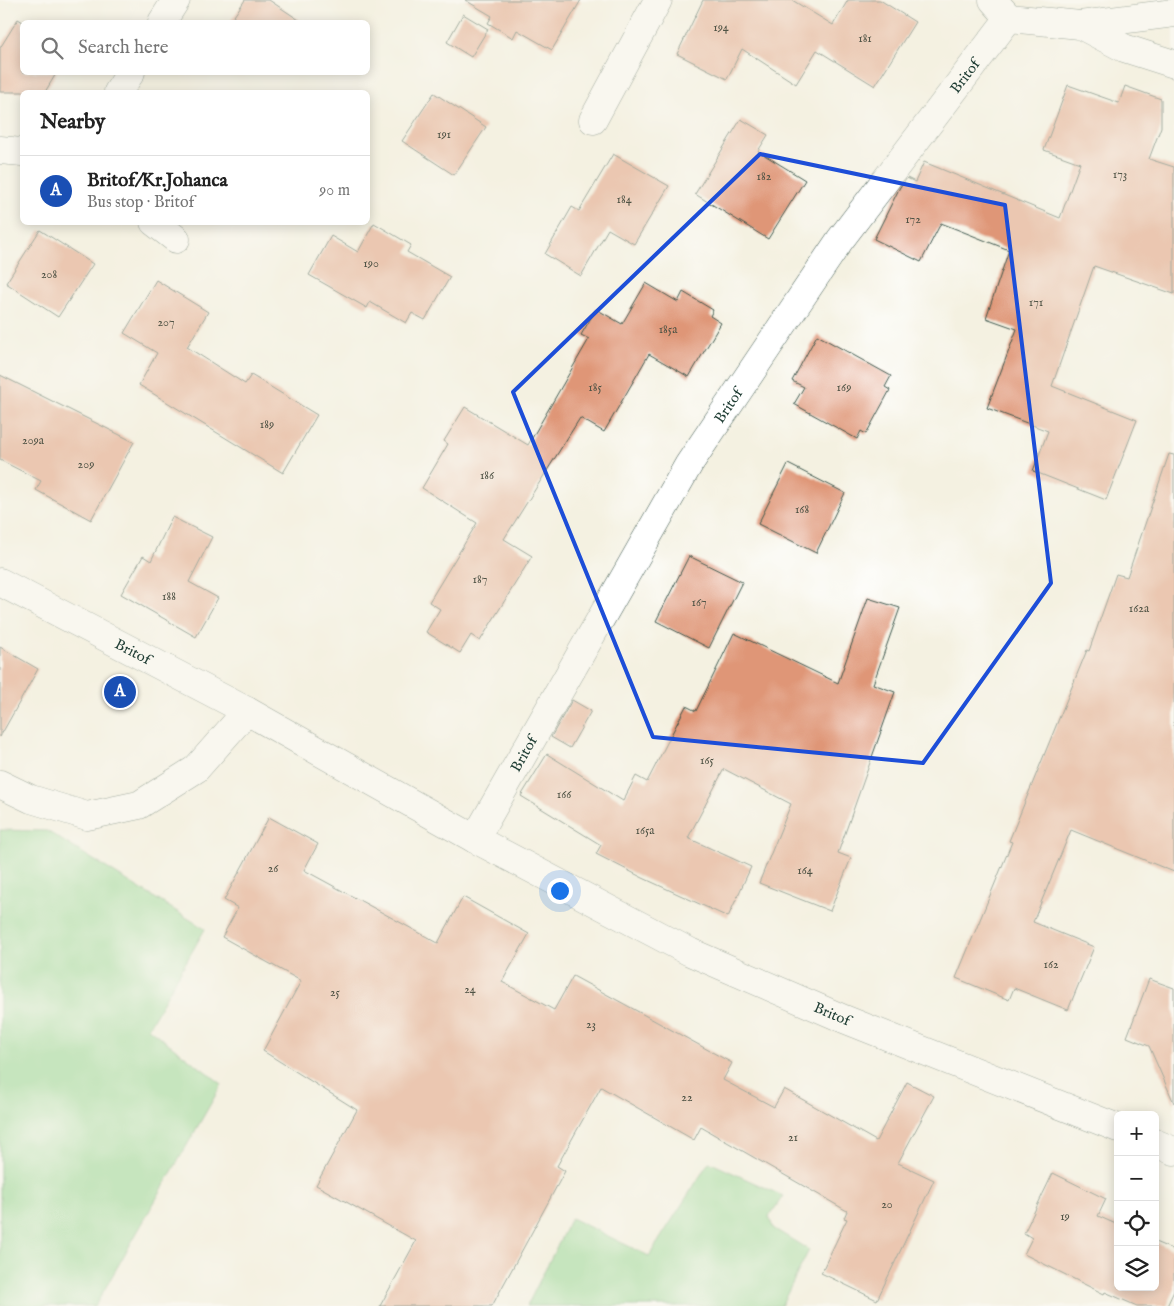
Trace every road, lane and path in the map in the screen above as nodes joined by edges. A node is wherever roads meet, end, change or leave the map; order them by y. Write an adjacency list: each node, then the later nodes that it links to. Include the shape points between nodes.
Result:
1 (176, 0): 5 (street)
2 (658, 0): 10 (street)
3 (1001, 9): 6 (street); 18 (street, Britof, via 689,464)
4 (1174, 13): 6 (street)
5 (163, 20)
6 (1080, 25): 7 (street, via 1124,48)
7 (1174, 64)
8 (129, 75): 9 (street)
9 (119, 90)
10 (593, 120)
11 (0, 150): 12 (street)
12 (20, 152)
13 (158, 225): 14 (street)
14 (176, 240)
15 (0, 582): 16 (street, Britof)
16 (247, 711): 17 (street, via 196,769 139,805 87,816 31,799); 18 (street, Britof)
17 (0, 784)
18 (475, 839): 19 (street, Britof, via 690,952)
19 (1114, 1126)
20 (1159, 1145): 21 (street)
21 (1174, 1151)

